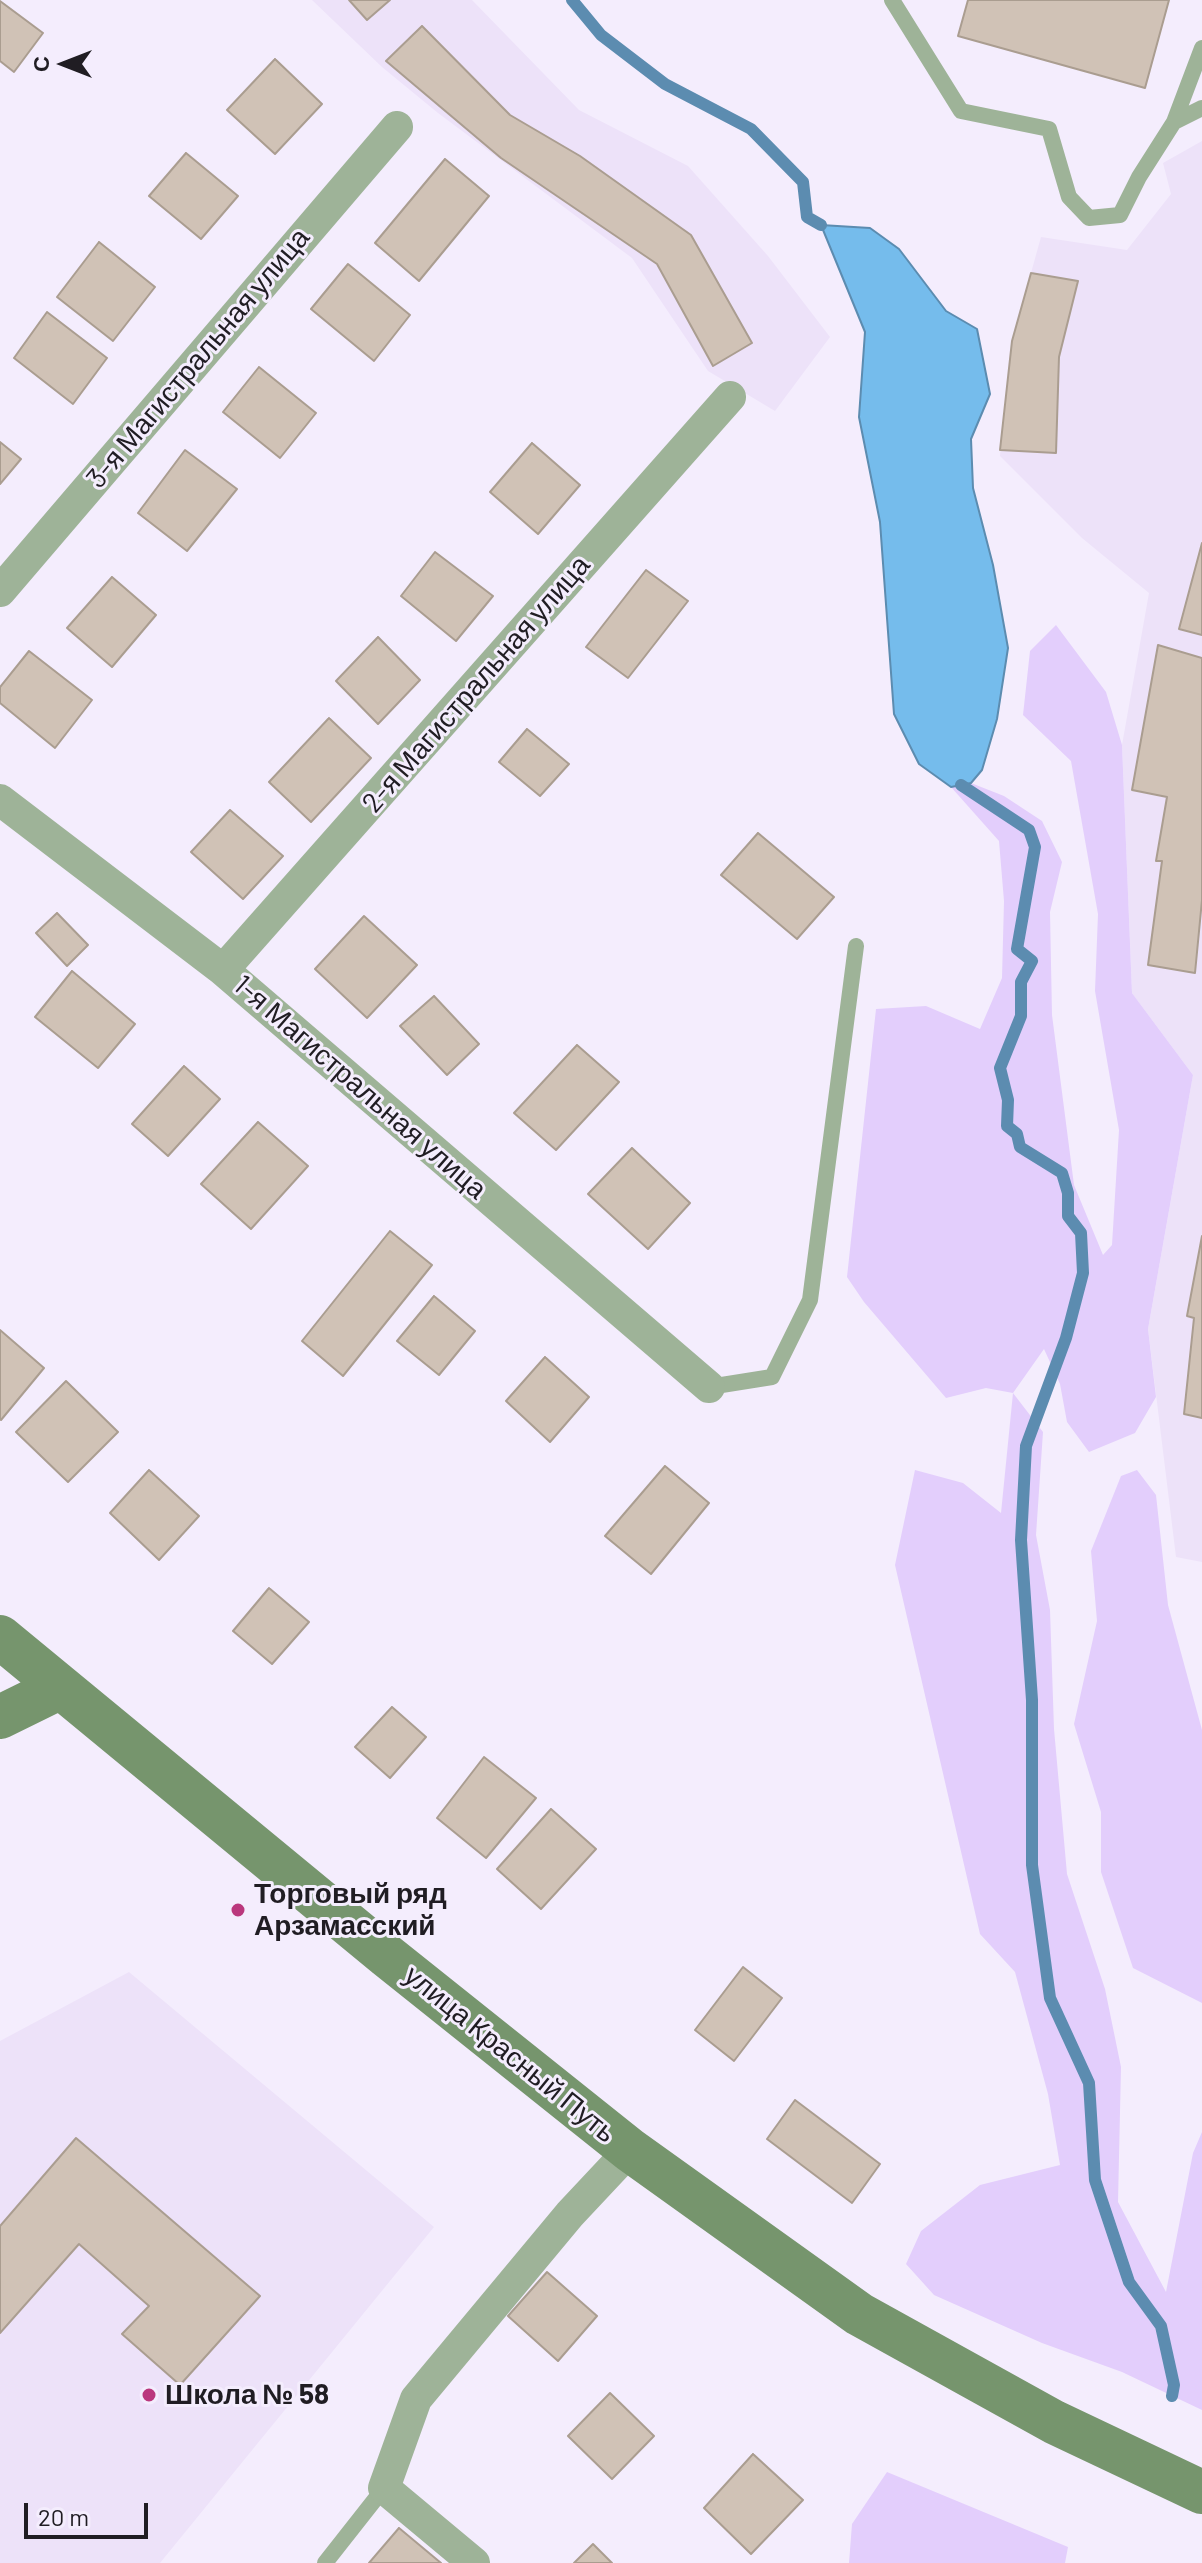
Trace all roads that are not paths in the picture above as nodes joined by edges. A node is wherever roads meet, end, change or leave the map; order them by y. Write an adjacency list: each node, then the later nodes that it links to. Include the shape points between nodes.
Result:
1 (892, 0): 4 (lane, via 961,111 1049,129 1069,197 1089,218 1120,215)
2 (1202, 48): 4 (lane)
3 (1202, 108): 4 (lane)
4 (1174, 122)
5 (397, 127): 7 (street, 3-я Магистральная улица)
6 (730, 397): 10 (street, 2-я Магистральная улица)
7 (0, 591)
8 (0, 800): 10 (street, 1-я Магистральная улица)
9 (856, 946): 11 (lane, via 810,1300 772,1377)
10 (223, 970): 11 (street, 1-я Магистральная улица)
11 (709, 1387)
12 (0, 1637): 13 (main road, улица Красный Путь)
13 (59, 1688): 14 (main road); 15 (main road, улица Красный Путь)
14 (0, 1717)
15 (630, 2150): 16 (street, via 560,2225 416,2399); 17 (main road, улица Красный Путь, via 859,2314 1054,2422)
16 (384, 2488): 18 (lane); 19 (street)
17 (1202, 2492)
18 (325, 2563)
19 (474, 2563)

